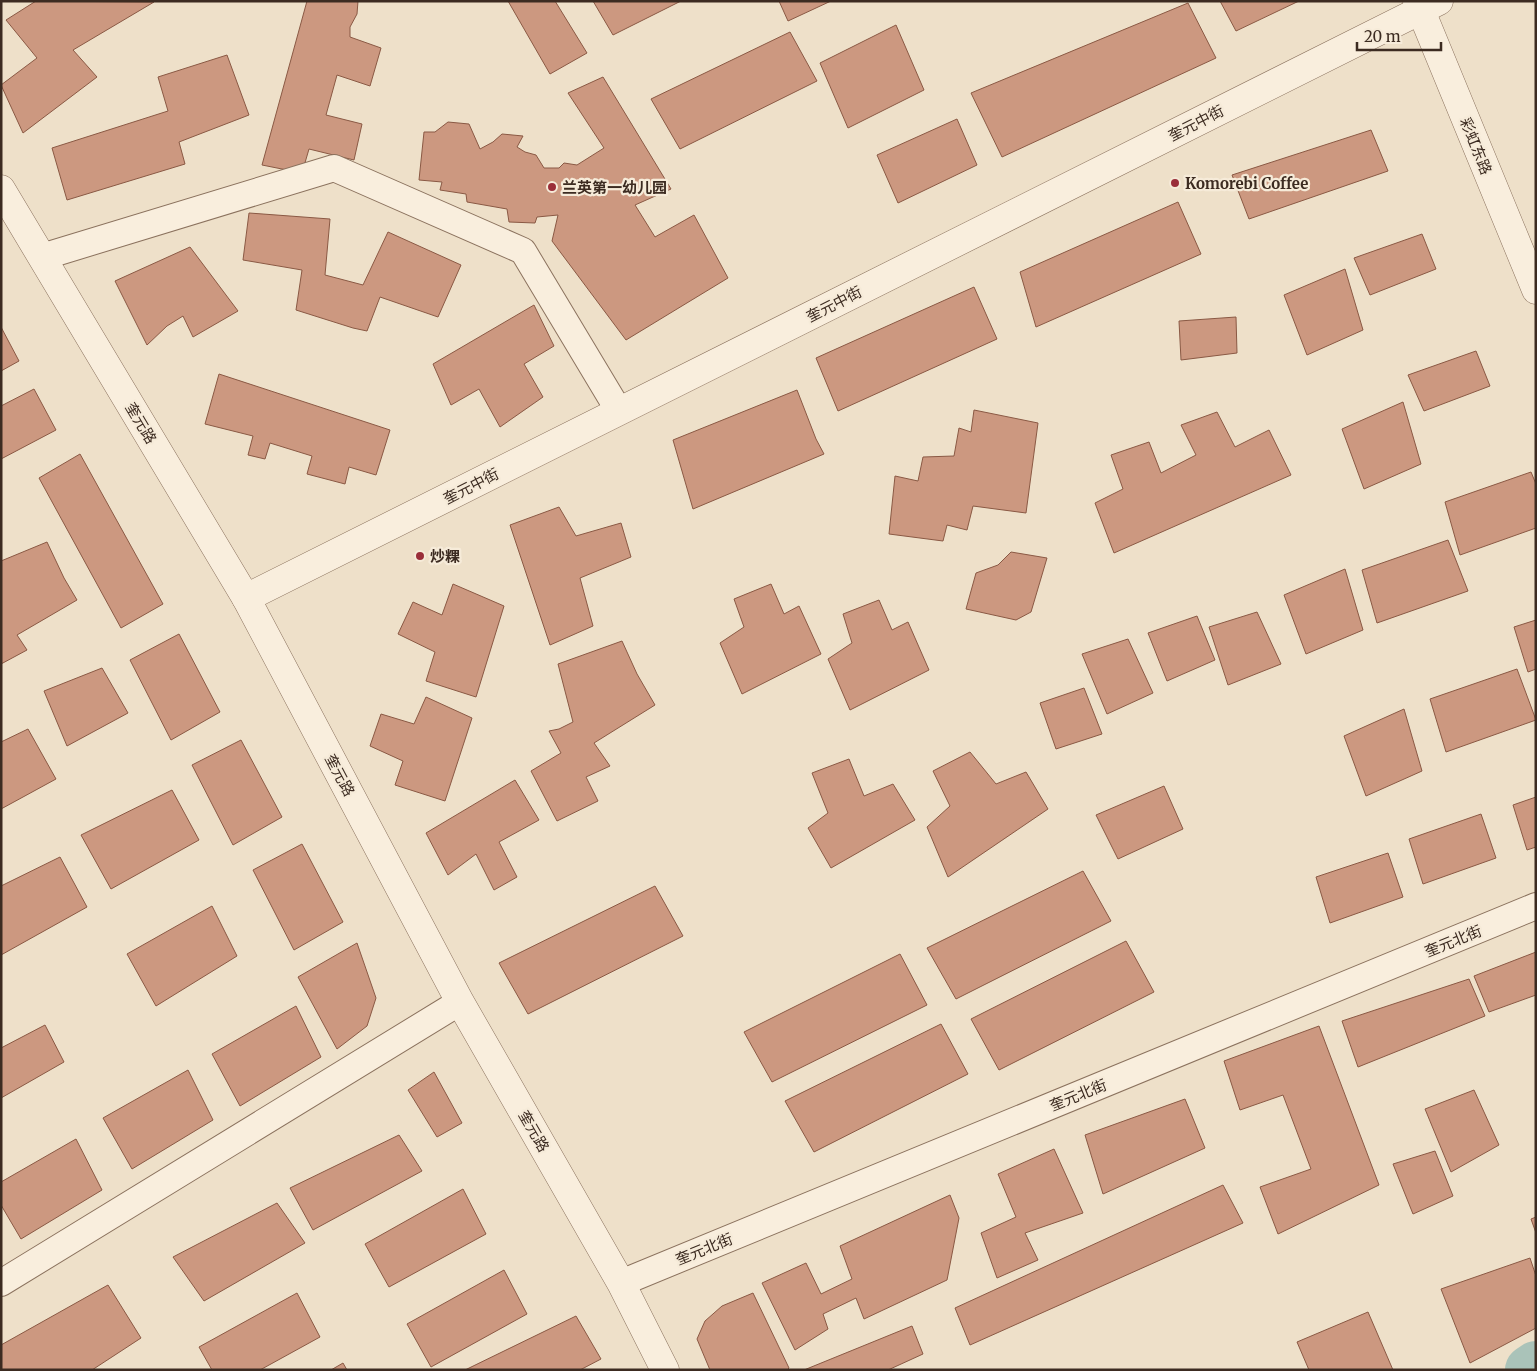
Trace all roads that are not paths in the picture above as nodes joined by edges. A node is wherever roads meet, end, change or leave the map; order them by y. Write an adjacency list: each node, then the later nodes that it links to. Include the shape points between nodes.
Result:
1 (1426, 4): 4 (street, 彩虹东路); 5 (street, 奎元中街)
2 (1, 188): 3 (street, 奎元路)
3 (42, 257): 5 (street, via 334,168 523,251); 6 (street, 奎元路)
4 (1536, 290)
5 (619, 411): 6 (street, 奎元中街)
6 (246, 598): 8 (street, 奎元路)
7 (1536, 906): 10 (street, 奎元北街)
8 (460, 1002): 9 (street); 10 (street, 奎元路)
9 (1, 1283)
10 (620, 1283): 11 (street, 奎元路)
11 (665, 1370)

